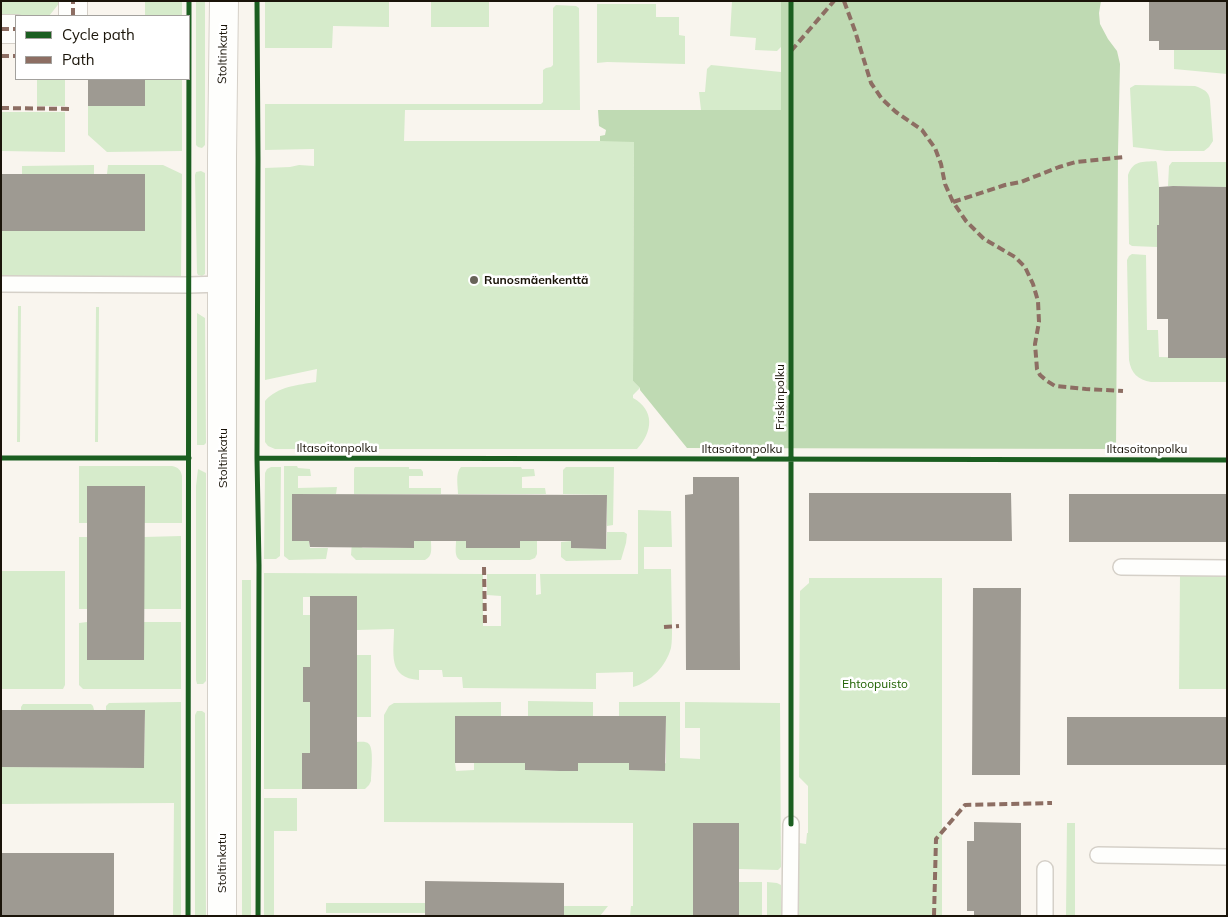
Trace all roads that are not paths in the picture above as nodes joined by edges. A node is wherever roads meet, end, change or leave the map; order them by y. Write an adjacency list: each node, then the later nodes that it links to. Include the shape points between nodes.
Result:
1 (73, 1): 3 (street)
2 (224, 1): 7 (street, Stoltinkatu)
3 (73, 15)
4 (1, 29): 5 (street)
5 (15, 30)
6 (1, 284): 7 (lane)
7 (222, 284): 14 (street, Stoltinkatu)
8 (1121, 567): 9 (lane)
9 (1227, 568)
10 (791, 824): 15 (lane)
11 (1098, 856): 12 (lane)
12 (1227, 857)
13 (1045, 869): 16 (lane)
14 (222, 916)
15 (790, 916)
16 (1045, 916)

